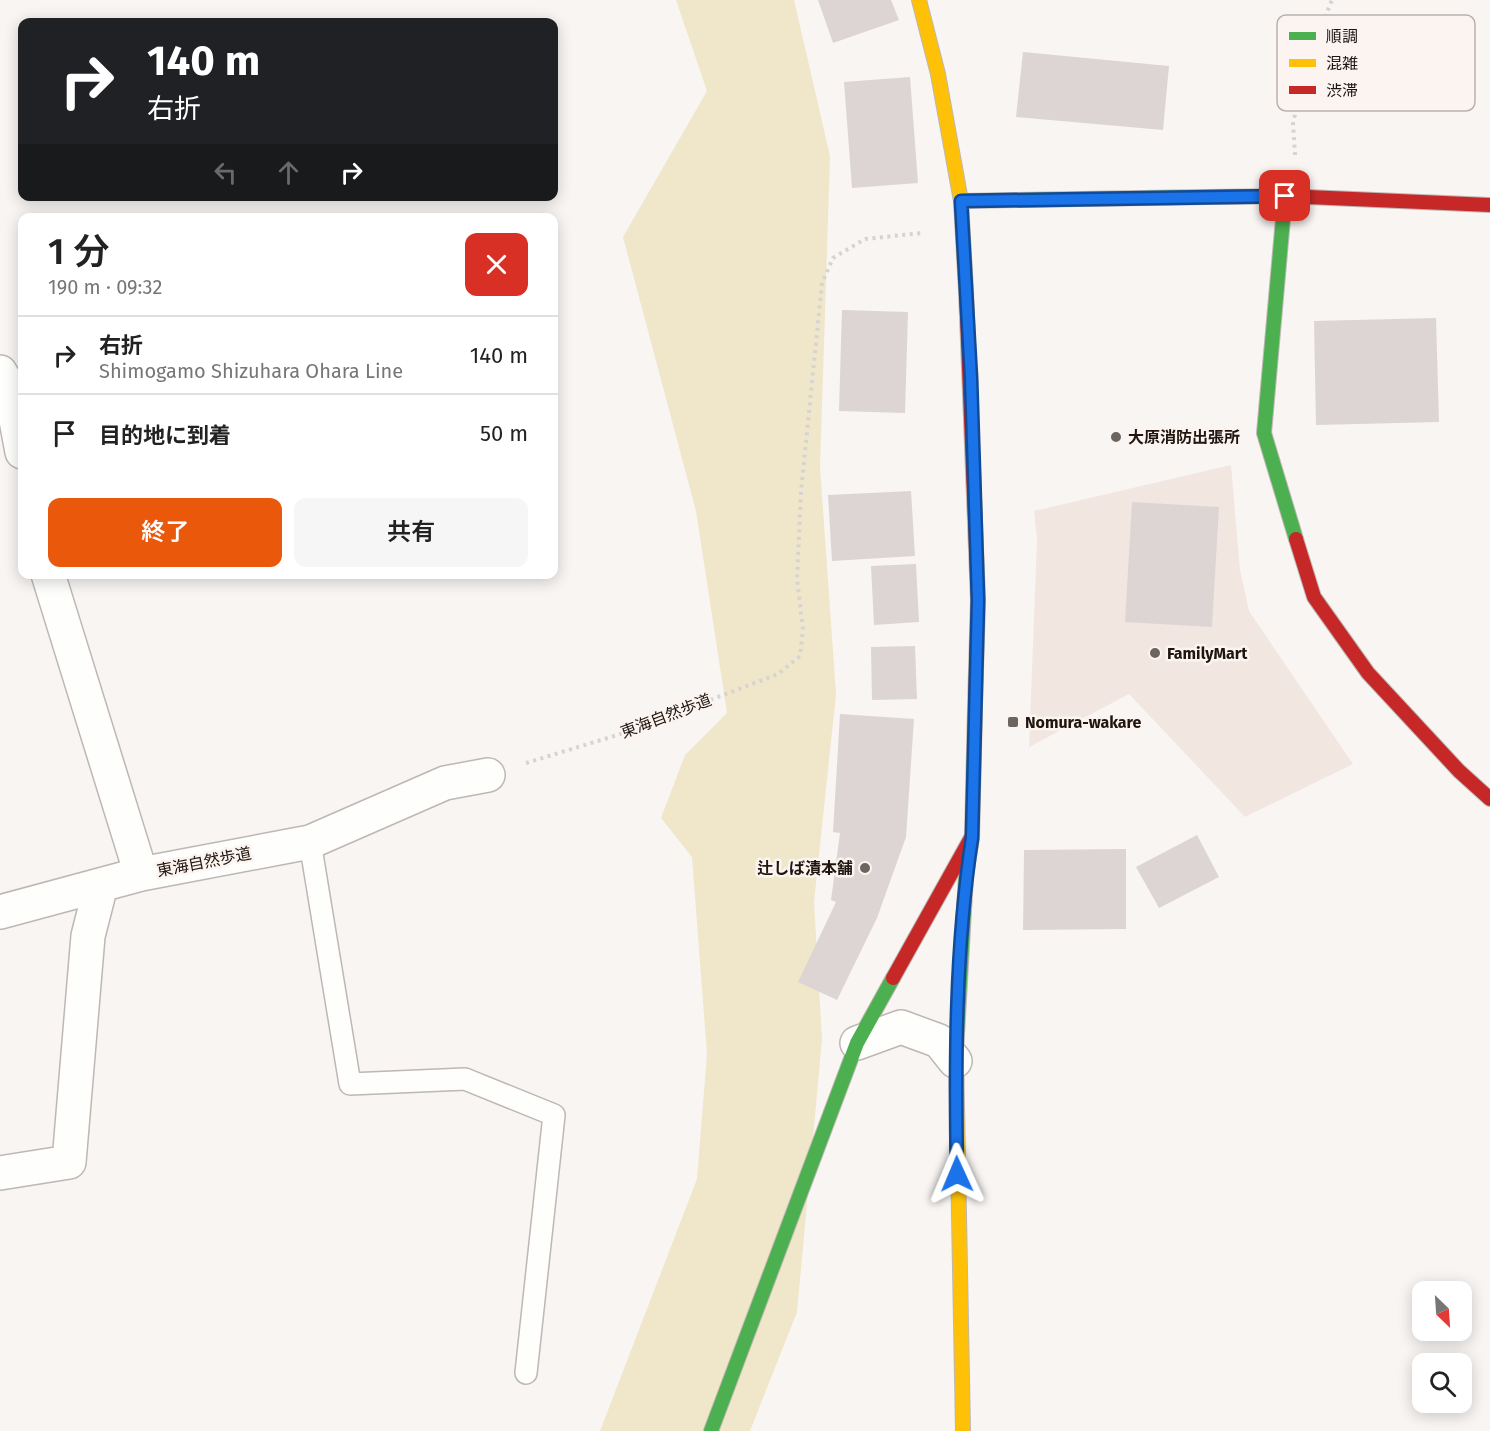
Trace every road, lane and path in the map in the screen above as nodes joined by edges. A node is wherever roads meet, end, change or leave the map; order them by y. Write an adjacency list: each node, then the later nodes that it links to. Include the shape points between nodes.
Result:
1 (919, 0): 7 (main road, via 938,74)
2 (1332, 0): 3 (path)
3 (1326, 15)
4 (1296, 111): 5 (path)
5 (1293, 122)
6 (1285, 196): 7 (main road); 8 (main road); 13 (main road, via 1264,434 1314,597 1368,673)
7 (961, 201): 12 (path, 東海自然歩道, via 921,234 865,238 856,243 832,258 822,283 801,492 797,579 803,629 800,656 778,674 624,733); 14 (main road, via 978,600)
8 (1490, 206)
9 (0, 372): 10 (street, via 10,388)
10 (18, 431)
11 (50, 579): 16 (street)
12 (488, 775): 15 (street, 東海自然歩道, via 445,783)
13 (1490, 799)
14 (972, 838): 19 (main road); 20 (main road, via 966,875)
15 (310, 842): 16 (street, 東海自然歩道); 22 (lane, via 350,1084 465,1079 554,1115)
16 (141, 874): 17 (street, 東海自然歩道)
17 (101, 885): 18 (street, 東海自然歩道); 21 (street, via 88,936 69,1162)
18 (0, 912)
19 (857, 1043): 20 (street, via 901,1027 939,1041); 23 (main road)
20 (955, 1061): 24 (main road)
21 (0, 1173)
22 (526, 1373)
23 (711, 1431)
24 (963, 1431)

